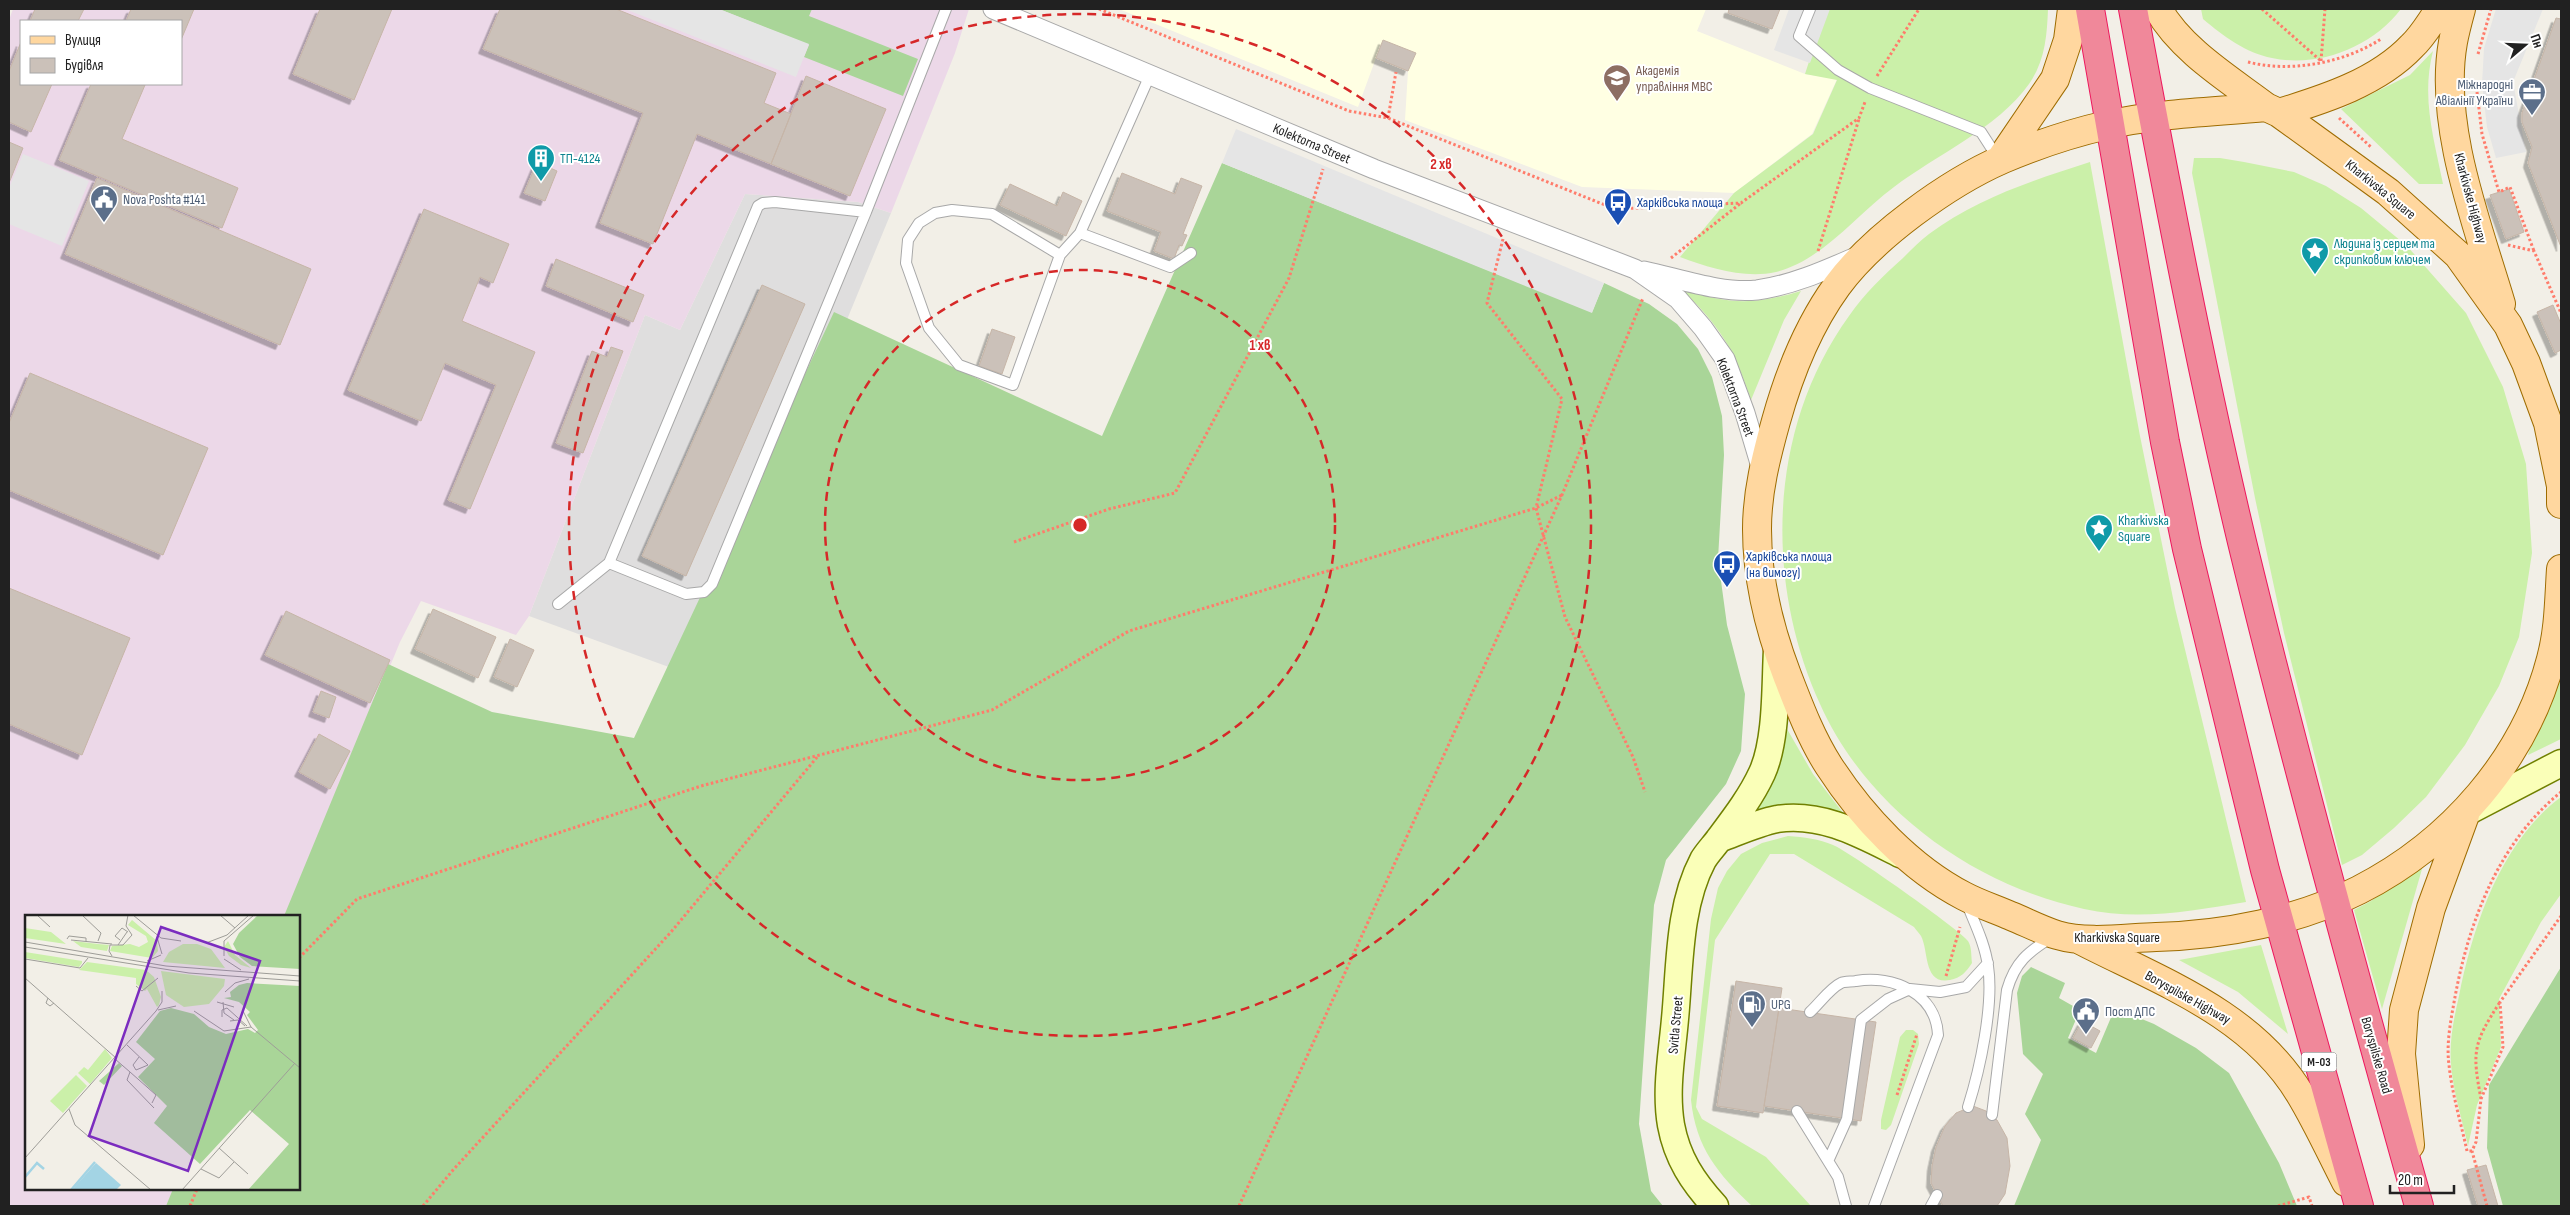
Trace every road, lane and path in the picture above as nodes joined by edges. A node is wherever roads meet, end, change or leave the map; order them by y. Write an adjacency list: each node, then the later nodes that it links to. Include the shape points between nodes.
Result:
1 (946, 9): 31 (lane)
2 (993, 9): 20 (street, Kolektorna Street)
3 (1099, 9): 24 (path, via 1348,110)
4 (1810, 9): 22 (lane, via 1800,36 1838,70)
5 (1919, 9): 22 (path)
6 (2072, 9): 28 (main road, via 2068,40 2055,79)
7 (2090, 9): 27 (highway)
8 (2133, 9): 26 (highway)
9 (2158, 9): 23 (main road, via 2193,50)
10 (2262, 9): 17 (path)
11 (2325, 9): 17 (path)
12 (2440, 9): 23 (main road, via 2413,46 2389,66 2350,88)
13 (2461, 9): 44 (main road, Kharkivske Highway, via 2452,43 2450,79 2462,173)
14 (2491, 9): 18 (path)
15 (2388, 34): 17 (path, via 2370,46)
16 (2245, 61): 17 (path, via 2269,68)
17 (2321, 62)
18 (2477, 64)
19 (1396, 72): 24 (path)
20 (1150, 75): 32 (street, Kolektorna Street, via 1374,169); 33 (lane)
21 (2475, 84): 36 (path, via 2482,134 2499,192 2510,187)
22 (1870, 88): 25 (path); 28 (lane, via 1982,132)
23 (2272, 110): 26 (main road, Kharkivska Square); 44 (main road, Kharkivska Square, via 2388,192 2458,255)
24 (1388, 118): 30 (path, via 1615,209)
25 (1859, 118): 30 (path); 38 (path)
26 (2153, 118): 27 (main road, Kharkivska Square); 63 (highway, via 2168,202 2242,540)
27 (2110, 124): 28 (main road, Kharkivska Square, via 2059,138); 65 (highway, via 2174,488)
28 (2000, 160): 35 (main road, Kharkivska Square, via 1916,211)
29 (1325, 161): 50 (path, via 1289,278 1175,493 1109,509)
30 (1741, 203): 40 (path)
31 (866, 212): 51 (lane, via 775,202 763,202 758,206); 51 (lane, via 712,584 704,592 686,594)
32 (1508, 220): 41 (street, Kolektorna Street); 48 (path, via 1488,302 1562,399)
33 (1080, 233): 37 (lane, via 1170,267); 39 (lane)
34 (2507, 245): 36 (path)
35 (1869, 251): 41 (street, Kolektorna Street, via 1821,272 1755,290 1715,287); 45 (main road, Kharkivska Square, via 1838,284 1810,329 1785,389)
36 (2534, 251): 43 (path)
37 (1191, 253)
38 (1818, 253)
39 (1060, 254): 39 (lane, via 992,214 952,210 935,212 918,223 908,240 906,263 928,328 959,365 1013,385)
40 (1668, 260)
41 (1635, 269): 45 (street, Kolektorna Street, via 1678,299 1724,359)
42 (1644, 294): 46 (path)
43 (2561, 313)
44 (2508, 324): 47 (main road, Kharkivska Square, via 2548,423 2561,486)
45 (1762, 470): 54 (main road, Kharkivska Square, via 1757,529 1760,566 1763,594)
46 (1562, 495): 48 (path); 49 (path)
47 (2561, 504)
48 (1536, 508): 49 (path); 55 (path, via 1129,631 992,710)
49 (1544, 536): 57 (path, via 1565,617 1633,757); 88 (path)
50 (1014, 542)
51 (609, 563): 53 (lane)
52 (2561, 569): 59 (main road, Kharkivska Square, via 2552,658 2538,698 2513,749)
53 (558, 604)
54 (1778, 650): 60 (main road, Svitla Street, via 1771,737 1763,772); 61 (main road, Kharkivska Square, via 1801,712 1827,764 1863,812)
55 (818, 756): 68 (path, via 701,786 358,899); 87 (path, via 671,932 453,1170)
56 (2561, 763): 59 (main road)
57 (1645, 792)
58 (2561, 792): 80 (path, via 2541,808 2506,855 2476,917 2465,950 2450,1023 2448,1065 2467,1151)
59 (2467, 812): 63 (main road, Kharkivska Square, via 2426,847 2380,878); 84 (main road, via 2431,908 2404,1010 2401,1054)
60 (1719, 839): 61 (main road, via 1778,819 1819,820 1850,829); 89 (main road, Svitla Street, via 1704,859 1687,906 1668,1092 1679,1156 1695,1185)
61 (1912, 860): 62 (main road, Kharkivska Square)
62 (1963, 896): 67 (main road, Kharkivska Square); 69 (lane)
63 (2334, 903): 65 (main road, Kharkivska Square); 84 (highway, Boryspilske Road)
64 (2561, 916): 72 (path)
65 (2279, 919): 67 (main road, Kharkivska Square, via 2183,936); 96 (highway, М-03)
66 (1960, 926): 70 (path)
67 (2066, 936): 79 (lane, via 2023,958 2012,972); 96 (main road, Boryspilske Highway, via 2200,1001 2238,1024 2268,1053 2300,1093)
68 (300, 957)
69 (1988, 964): 71 (lane, via 1966,987 1940,992); 77 (lane, via 1990,982 1980,1068)
70 (1945, 981)
71 (1910, 989): 73 (lane, via 1889,980 1841,983); 81 (lane, via 1888,999 1861,1020 1847,1119); 91 (lane, via 1930,1008 1937,1021 1938,1035)
72 (2500, 1002): 76 (path, via 2503,1047); 76 (path, via 2480,1033 2474,1062)
73 (1810, 1012)
74 (1917, 1034): 75 (path)
75 (1896, 1096)
76 (2482, 1100): 80 (path)
77 (1968, 1107)
78 (1797, 1111): 81 (lane)
79 (1992, 1115)
80 (2472, 1151): 97 (path)
81 (1829, 1159): 90 (lane)
82 (197, 1190): 86 (path)
83 (1937, 1195): 92 (lane)
84 (2416, 1196)
85 (2299, 1201): 93 (path); 94 (path); 95 (path, via 2309,1197)
86 (190, 1206)
87 (424, 1206)
88 (1239, 1206)
89 (1715, 1206)
90 (1846, 1206)
91 (1874, 1206)
92 (1931, 1206)
93 (2278, 1206)
94 (2300, 1206)
95 (2312, 1206)
96 (2359, 1206)
97 (2487, 1206)

